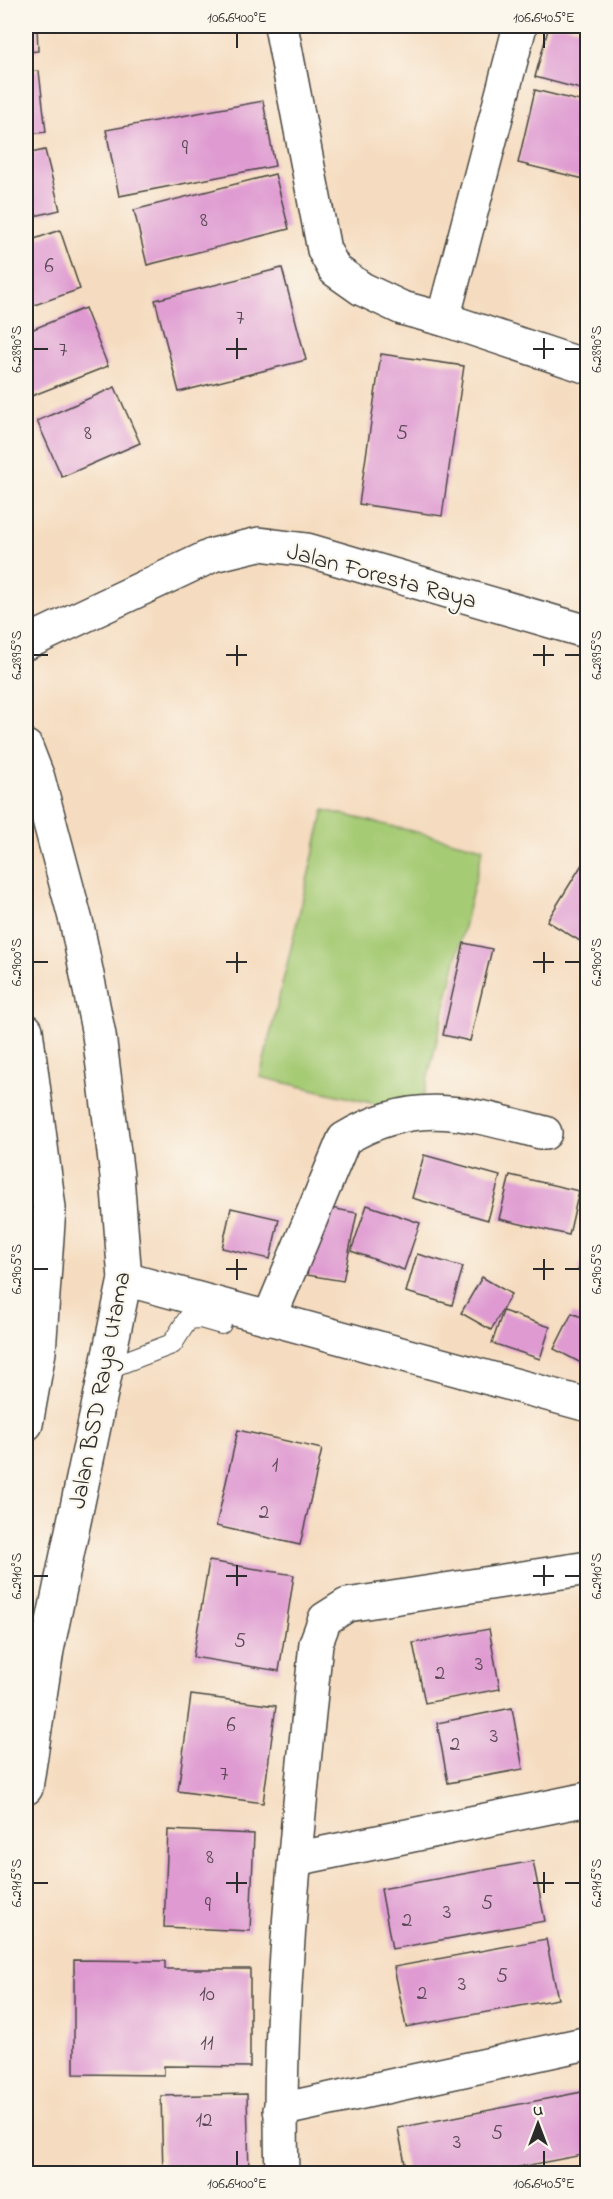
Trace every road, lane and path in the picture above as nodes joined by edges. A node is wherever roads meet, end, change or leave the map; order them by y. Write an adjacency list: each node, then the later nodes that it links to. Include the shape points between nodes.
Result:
1 (281, 26): 3 (street, via 324,250 335,270 362,289 402,308)
2 (518, 26): 3 (street)
3 (443, 319): 4 (street)
4 (588, 367)
5 (588, 632): 6 (street, Jalan Foresta Raya, via 307,550 259,544 213,555 177,570)
6 (26, 643)
7 (26, 747): 10 (street, Jalan BSD Raya Utama, via 74,914 99,1035)
8 (27, 1043): 15 (street, via 49,1208 39,1352)
9 (544, 1133): 11 (street, via 462,1112 441,1111 420,1112 374,1124 344,1139)
10 (125, 1279): 11 (street); 13 (street, Jalan BSD Raya Utama)
11 (269, 1319): 14 (street)
12 (221, 1324): 13 (lane, via 188,1319 172,1344)
13 (106, 1369): 17 (street, Jalan BSD Raya Utama, via 47,1650)
14 (588, 1405)
15 (26, 1420)
16 (588, 1568): 19 (street, via 348,1605 325,1619 316,1643)
17 (26, 1788)
18 (588, 1799): 19 (street)
19 (295, 1859): 21 (street)
20 (588, 2043): 21 (street)
21 (280, 2110): 22 (street)
22 (282, 2174)

